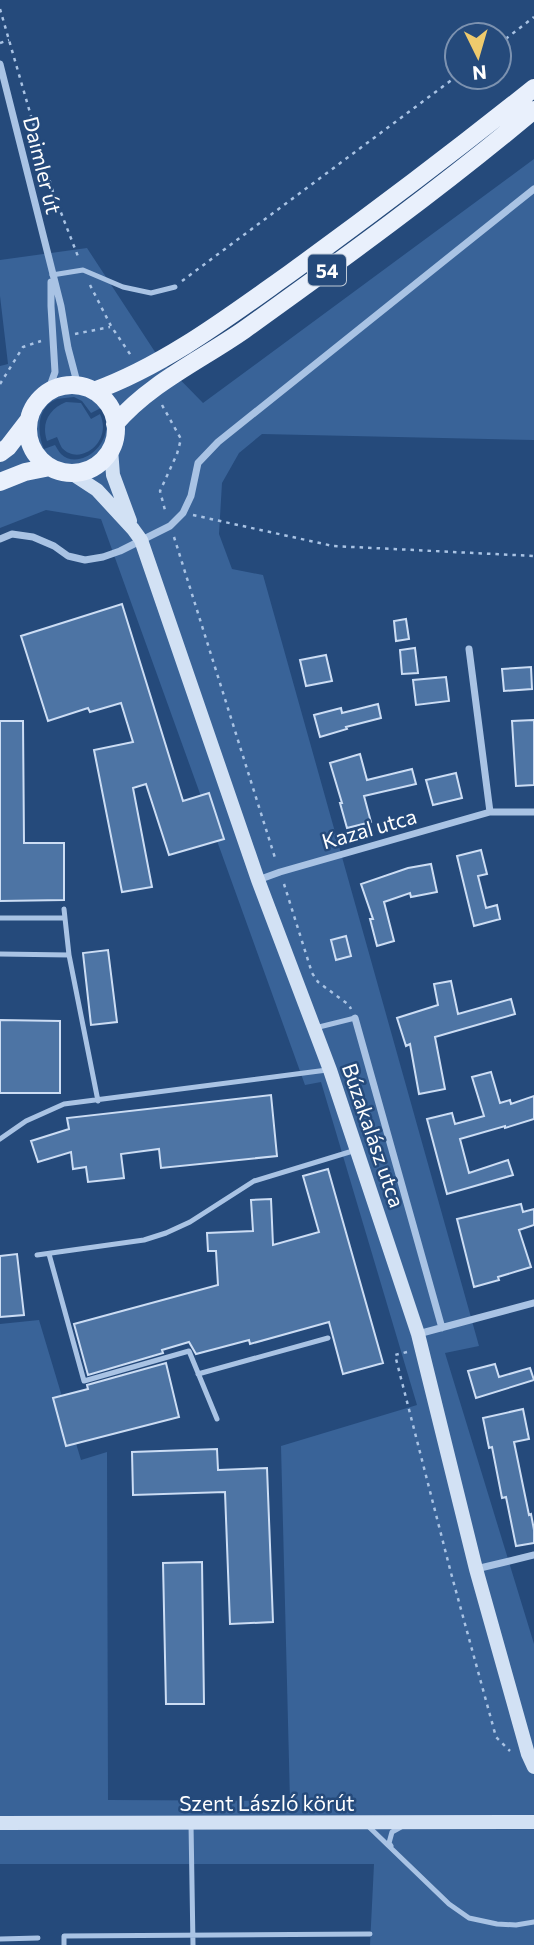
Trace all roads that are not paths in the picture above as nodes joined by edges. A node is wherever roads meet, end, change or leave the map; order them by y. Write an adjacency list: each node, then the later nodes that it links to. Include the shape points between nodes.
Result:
1 (0, 64): 5 (street, Daimler út)
2 (534, 88): 7 (main road, 54, via 435,167 191,342 118,382)
3 (534, 110): 10 (main road, 54, via 336,264 130,406)
4 (534, 189): 16 (street, via 218,442 198,463 183,513 170,526)
5 (52, 275): 6 (lane, via 83,270 151,293); 7 (street, Daimler út, via 68,348); 8 (street, Daimler út, via 55,372)
6 (174, 287)
7 (86, 388): 8 (main road, 54, via 62,386); 10 (main road, via 110,408)
8 (48, 392): 9 (main road)
9 (28, 422): 12 (main road); 13 (main road, via 30,444)
10 (115, 424): 11 (main road)
11 (111, 449): 14 (main road, via 94,467); 16 (street, Búzakalász utca, via 113,475)
12 (0, 453)
13 (50, 467): 14 (main road); 15 (main road)
14 (71, 473): 16 (street, Búzakalász utca, via 97,490)
15 (0, 482)
16 (137, 535): 17 (street, via 103,557 85,560 33,537 12,534); 21 (street, Búzakalász utca)
17 (0, 539)
18 (469, 649): 19 (street)
19 (490, 812): 20 (street, Kazal utca); 21 (street, Kazal utca)
20 (534, 812)
21 (258, 880): 28 (street, Búzakalász utca)
22 (64, 909): 23 (lane)
23 (65, 918): 24 (lane); 26 (lane)
24 (0, 919)
25 (0, 954): 26 (lane)
26 (69, 955): 30 (lane)
27 (355, 1018): 28 (lane); 36 (street, Búzakalász utca)
28 (315, 1028): 29 (street, Búzakalász utca)
29 (330, 1070): 30 (lane); 32 (street, Búzakalász utca)
30 (98, 1101): 31 (lane, via 64,1104)
31 (0, 1139)
32 (356, 1149): 33 (lane, via 254,1181 166,1233); 38 (street, Búzakalász utca)
33 (48, 1254): 34 (lane); 39 (lane, via 84,1381 189,1351)
34 (37, 1255)
35 (534, 1303): 36 (street)
36 (442, 1328): 38 (street)
37 (328, 1338): 39 (lane)
38 (420, 1341): 42 (street, Búzakalász utca)
39 (198, 1374): 40 (lane)
40 (217, 1419)
41 (534, 1555): 42 (street)
42 (476, 1569): 43 (street, Búzakalász utca)
43 (531, 1760)
44 (364, 1822): 47 (street, Szent László körút); 48 (street, Szent László körút); 49 (lane)
45 (534, 1822): 47 (street, Szent László körút)
46 (0, 1823): 48 (street, Szent László körút)
47 (409, 1823): 49 (lane, via 392,1832 389,1843)
48 (191, 1824): 52 (lane)
49 (394, 1851): 50 (lane, via 469,1918 497,1924)
50 (534, 1922)
51 (370, 1934): 52 (lane)
52 (193, 1935): 55 (lane, via 64,1936); 56 (lane)
53 (38, 1938): 54 (lane)
54 (0, 1939)
55 (64, 1945)
56 (193, 1945)

